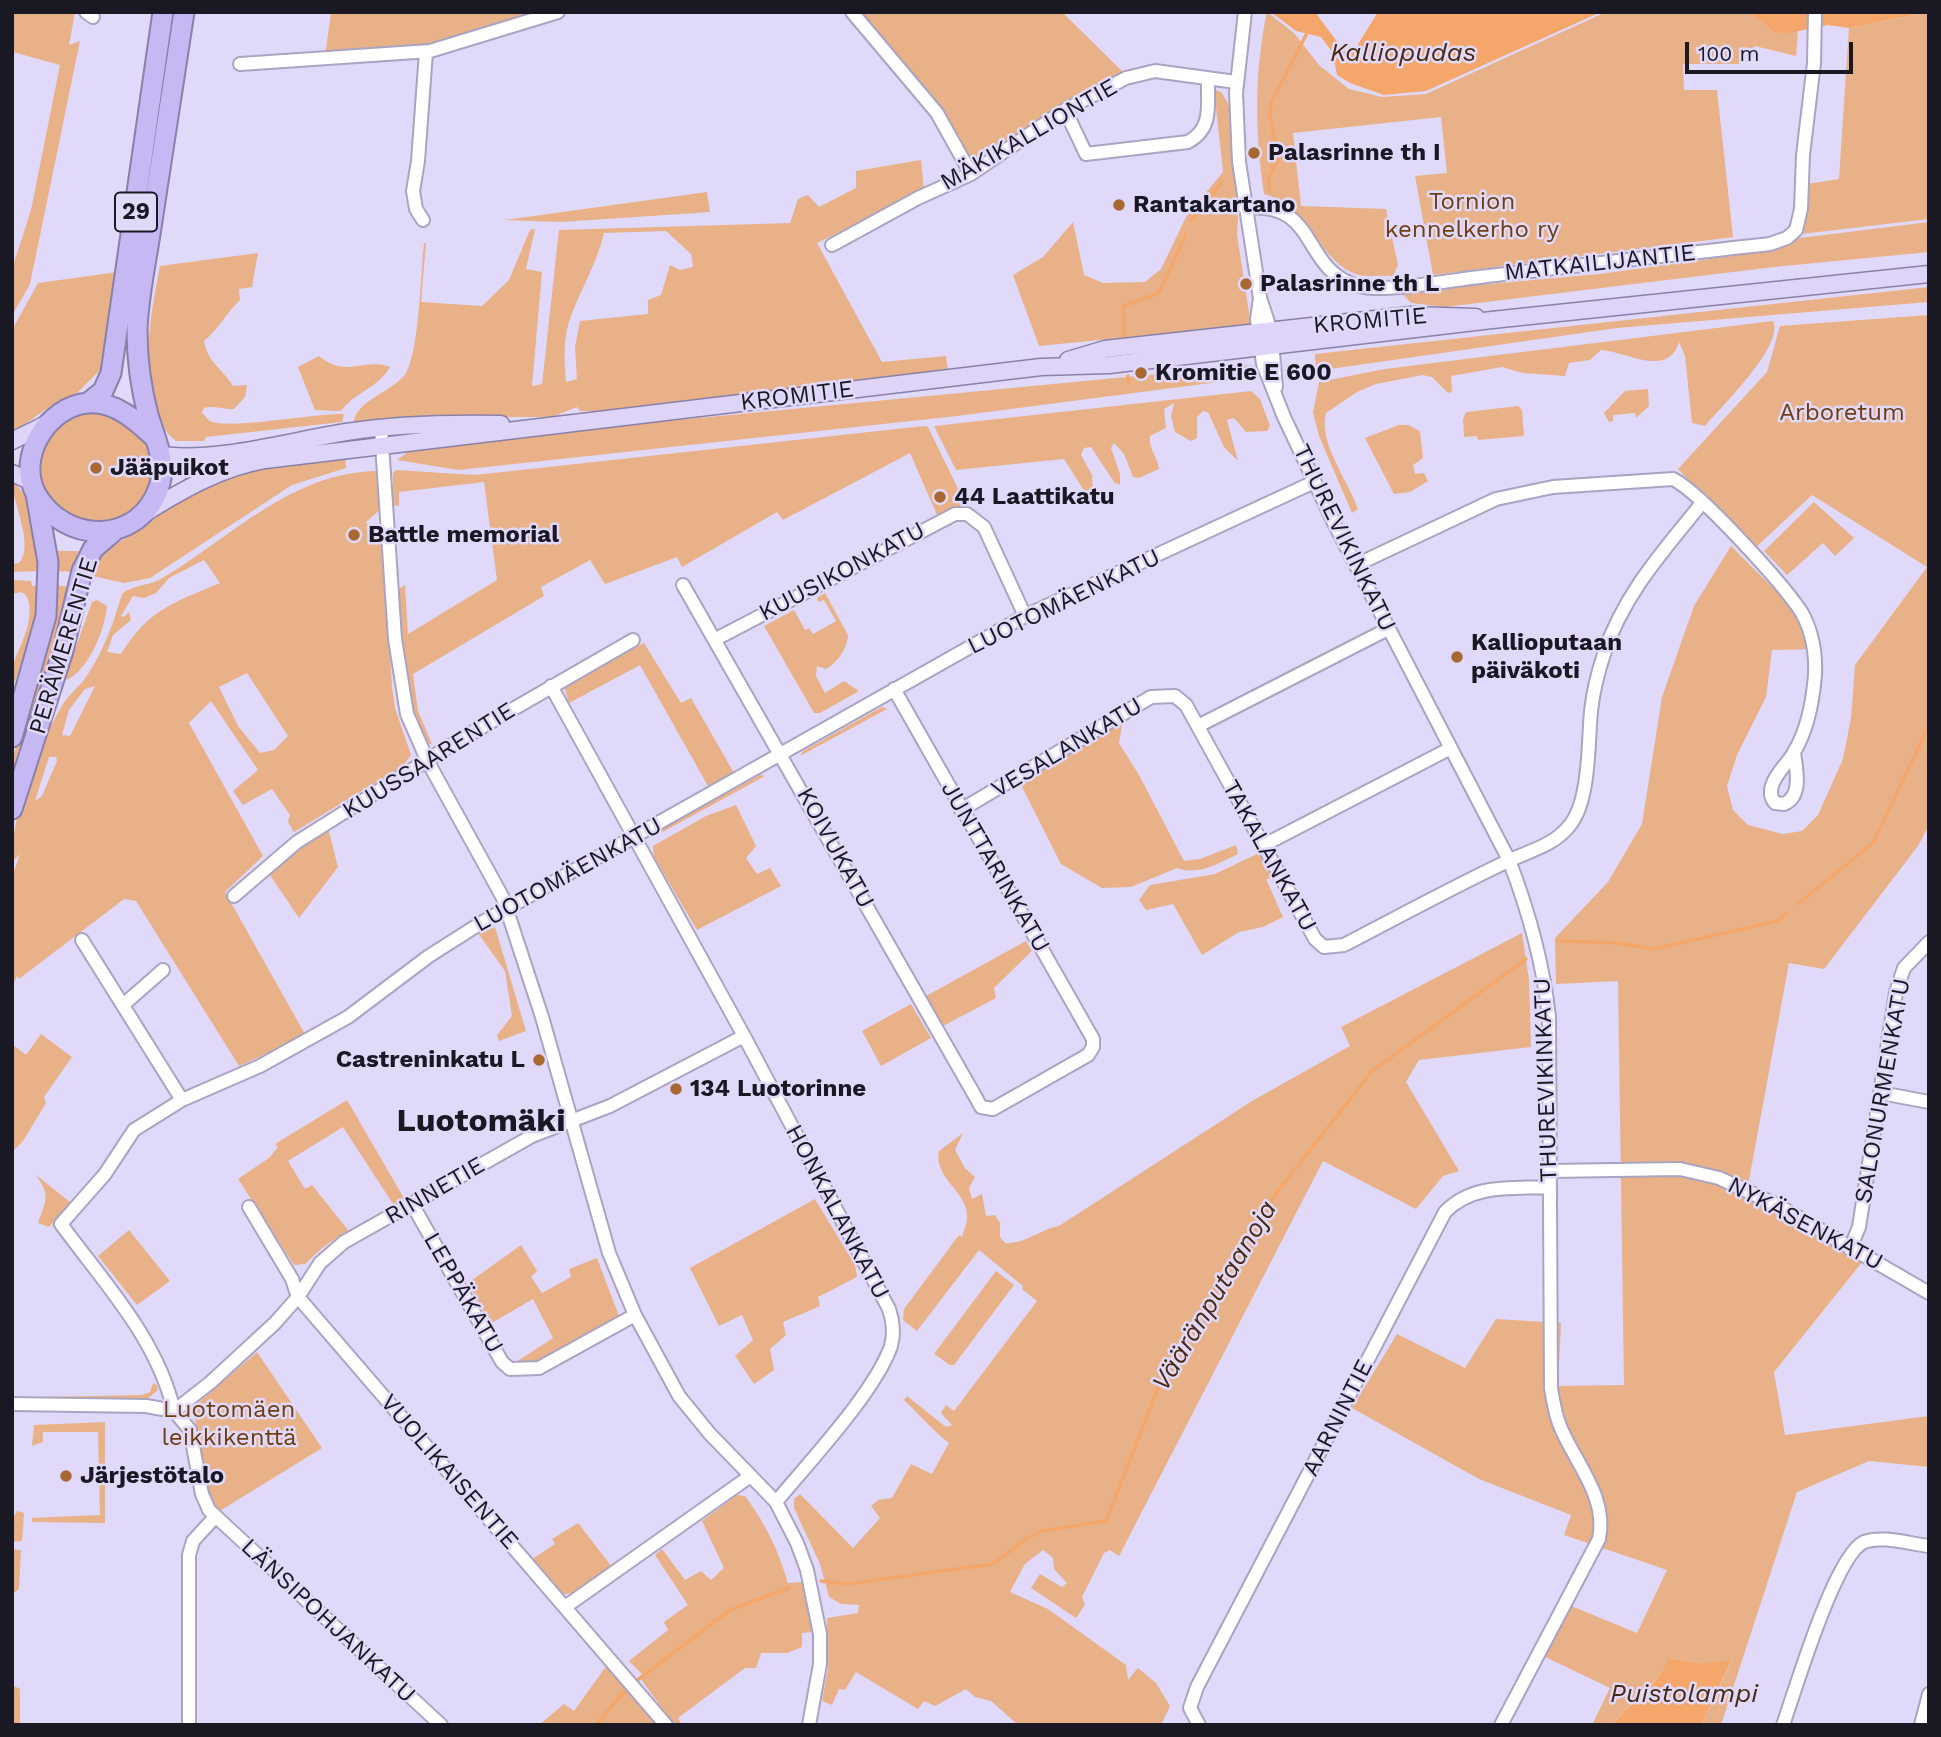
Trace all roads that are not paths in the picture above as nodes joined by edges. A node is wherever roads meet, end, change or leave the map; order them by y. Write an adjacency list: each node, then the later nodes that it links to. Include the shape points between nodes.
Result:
1 (163, 12): 18 (highway, 29, via 111,373 103,391)
2 (184, 12): 24 (highway, 29, via 137,330 142,391)
3 (558, 12): 7 (street)
4 (852, 12): 12 (street, via 937,113)
5 (1245, 12): 10 (street, THUREVIKINKATU)
6 (1815, 12): 13 (street, MATKAILIJANTIE, via 1801,209 1796,230 1770,244 1359,287 1323,263 1298,223 1280,209)
7 (426, 51): 8 (street); 14 (street, via 413,191)
8 (240, 64)
9 (1208, 79): 10 (street, MÄKIKALLIONTIE); 11 (street, MÄKIKALLIONTIE, via 1141,73 1100,89); 11 (street, via 1210,116 1188,142 1086,153)
10 (1236, 82): 13 (street, THUREVIKINKATU)
11 (1065, 110): 12 (street, MÄKIKALLIONTIE)
12 (971, 174): 15 (street, MÄKIKALLIONTIE)
13 (1245, 208): 17 (street, THUREVIKINKATU)
14 (423, 220)
15 (832, 245)
16 (1929, 274): 17 (main road, KROMITIE)
17 (1265, 339): 20 (main road, KROMITIE, via 1109,365 1041,367); 26 (street, THUREVIKINKATU, via 1263,364)
18 (88, 403): 19 (highway, 29); 24 (highway, via 123,412)
19 (48, 423): 22 (main road); 27 (highway, via 33,449)
20 (552, 425): 21 (main road, KROMITIE, via 441,423); 23 (main road, KROMITIE)
21 (381, 429): 23 (street); 24 (main road, KROMITIE, via 195,456)
22 (12, 441)
23 (383, 446): 29 (main road, KROMITIE, via 240,464 187,487); 45 (street, via 399,676 407,714)
24 (159, 447): 29 (highway, 29, via 160,484)
25 (12, 473): 27 (main road)
26 (1314, 482): 31 (street, THUREVIKINKATU); 33 (street, LUOTOMÄENKATU)
27 (34, 487): 30 (highway, via 65,523 93,533); 41 (highway, PERÄMERENTIE, via 48,562 46,615)
28 (1702, 503): 31 (street, via 1681,483 1663,477 1553,487 1475,506); 43 (street, via 1784,590 1812,636 1814,683); 50 (street, via 1622,608 1591,707 1580,804 1572,824 1559,837)
29 (147, 512): 30 (highway)
30 (114, 531): 46 (highway, PERÄMERENTIE, via 93,549 85,564 63,651)
31 (1356, 565): 34 (street, THUREVIKINKATU)
32 (684, 585): 35 (street, KOIVUKATU)
33 (1025, 616): 35 (street, KUUSIKONKATU, via 984,527 971,516 955,514); 38 (street, LUOTOMÄENKATU)
34 (1388, 629): 40 (street); 42 (street, THUREVIKINKATU)
35 (716, 639): 44 (street, KOIVUKATU)
36 (633, 640): 37 (street, KUUSSAARENTIE)
37 (551, 686): 45 (street, KUUSSAARENTIE); 48 (street, HONKALANKATU)
38 (894, 689): 44 (street, LUOTOMÄENKATU); 47 (street, JUNTTARINKATU)
39 (1175, 696): 40 (street, TAKALANKATU); 47 (street, VESALANKATU, via 1151,697)
40 (1198, 726): 49 (street, TAKALANKATU)
41 (12, 737)
42 (1451, 748): 49 (street); 50 (street, THUREVIKINKATU)
43 (1794, 752)
44 (783, 755): 48 (street, LUOTOMÄENKATU); 58 (street, KOIVUKATU, via 986,1109 993,1110 1088,1055)
45 (428, 762): 51 (street, KUUSSAARENTIE, via 297,842); 52 (street)
46 (12, 809)
47 (961, 810): 58 (street, JUNTTARINKATU)
48 (634, 838): 52 (street, LUOTOMÄENKATU); 57 (street, HONKALANKATU)
49 (1262, 846): 50 (street, TAKALANKATU, via 1315,939 1333,948)
50 (1508, 860): 63 (street, THUREVIKINKATU, via 1545,979)
51 (234, 896)
52 (507, 909): 60 (street, LUOTOMÄENKATU, via 451,941 316,1035); 62 (street)
53 (82, 940): 56 (street)
54 (1929, 942): 59 (street, SALONURMENKATU, via 1904,968 1896,992)
55 (163, 970): 56 (street)
56 (123, 1005): 60 (street)
57 (744, 1036): 62 (street, RINNETIE, via 610,1106); 74 (street, HONKALANKATU, via 894,1324 891,1346 870,1384)
58 (1093, 1046)
59 (1881, 1093): 61 (street); 67 (street, SALONURMENKATU, via 1859,1227)
60 (183, 1100): 72 (street, LUOTOMÄENKATU, via 129,1135 105,1174 61,1224 125,1308 163,1379)
61 (1929, 1102)
62 (571, 1120): 65 (street, RINNETIE, via 532,1136); 70 (street, via 608,1250)
63 (1550, 1171): 64 (street, THUREVIKINKATU); 67 (street, NYKÄSENKATU, via 1680,1169 1719,1178 1777,1205)
64 (1550, 1187): 83 (street, AARNINTIE, via 1481,1190 1462,1196 1445,1212 1198,1687 1190,1708); 84 (street, THUREVIKINKATU, via 1551,1388 1560,1426 1603,1521 1599,1539)
65 (412, 1204): 69 (street, RINNETIE, via 344,1242 320,1263); 70 (street, LEPPÄKATU, via 510,1369 540,1368)
66 (249, 1207): 69 (street, VUOLIKAISENTIE)
67 (1850, 1248): 68 (street, NYKÄSENKATU)
68 (1929, 1293)
69 (298, 1297): 72 (street, RINNETIE, via 243,1354); 77 (street, VUOLIKAISENTIE)
70 (635, 1315): 73 (street, via 679,1396)
71 (12, 1404): 72 (street, via 146,1406)
72 (174, 1411): 75 (street, via 190,1430 202,1494)
73 (749, 1477): 74 (street); 77 (street)
74 (776, 1502): 82 (street, via 807,1570 818,1616 820,1664)
75 (215, 1517): 79 (street, via 193,1541 189,1555); 80 (street, LÄNSIPOHJANKATU)
76 (1929, 1546): 85 (street, via 1876,1540 1852,1552 1824,1608)
77 (565, 1607): 81 (street, VUOLIKAISENTIE)
78 (1929, 1694): 86 (street)
79 (190, 1725)
80 (441, 1725)
81 (666, 1725)
82 (809, 1725)
83 (1199, 1725)
84 (1501, 1725)
85 (1783, 1725)
86 (1921, 1725)

